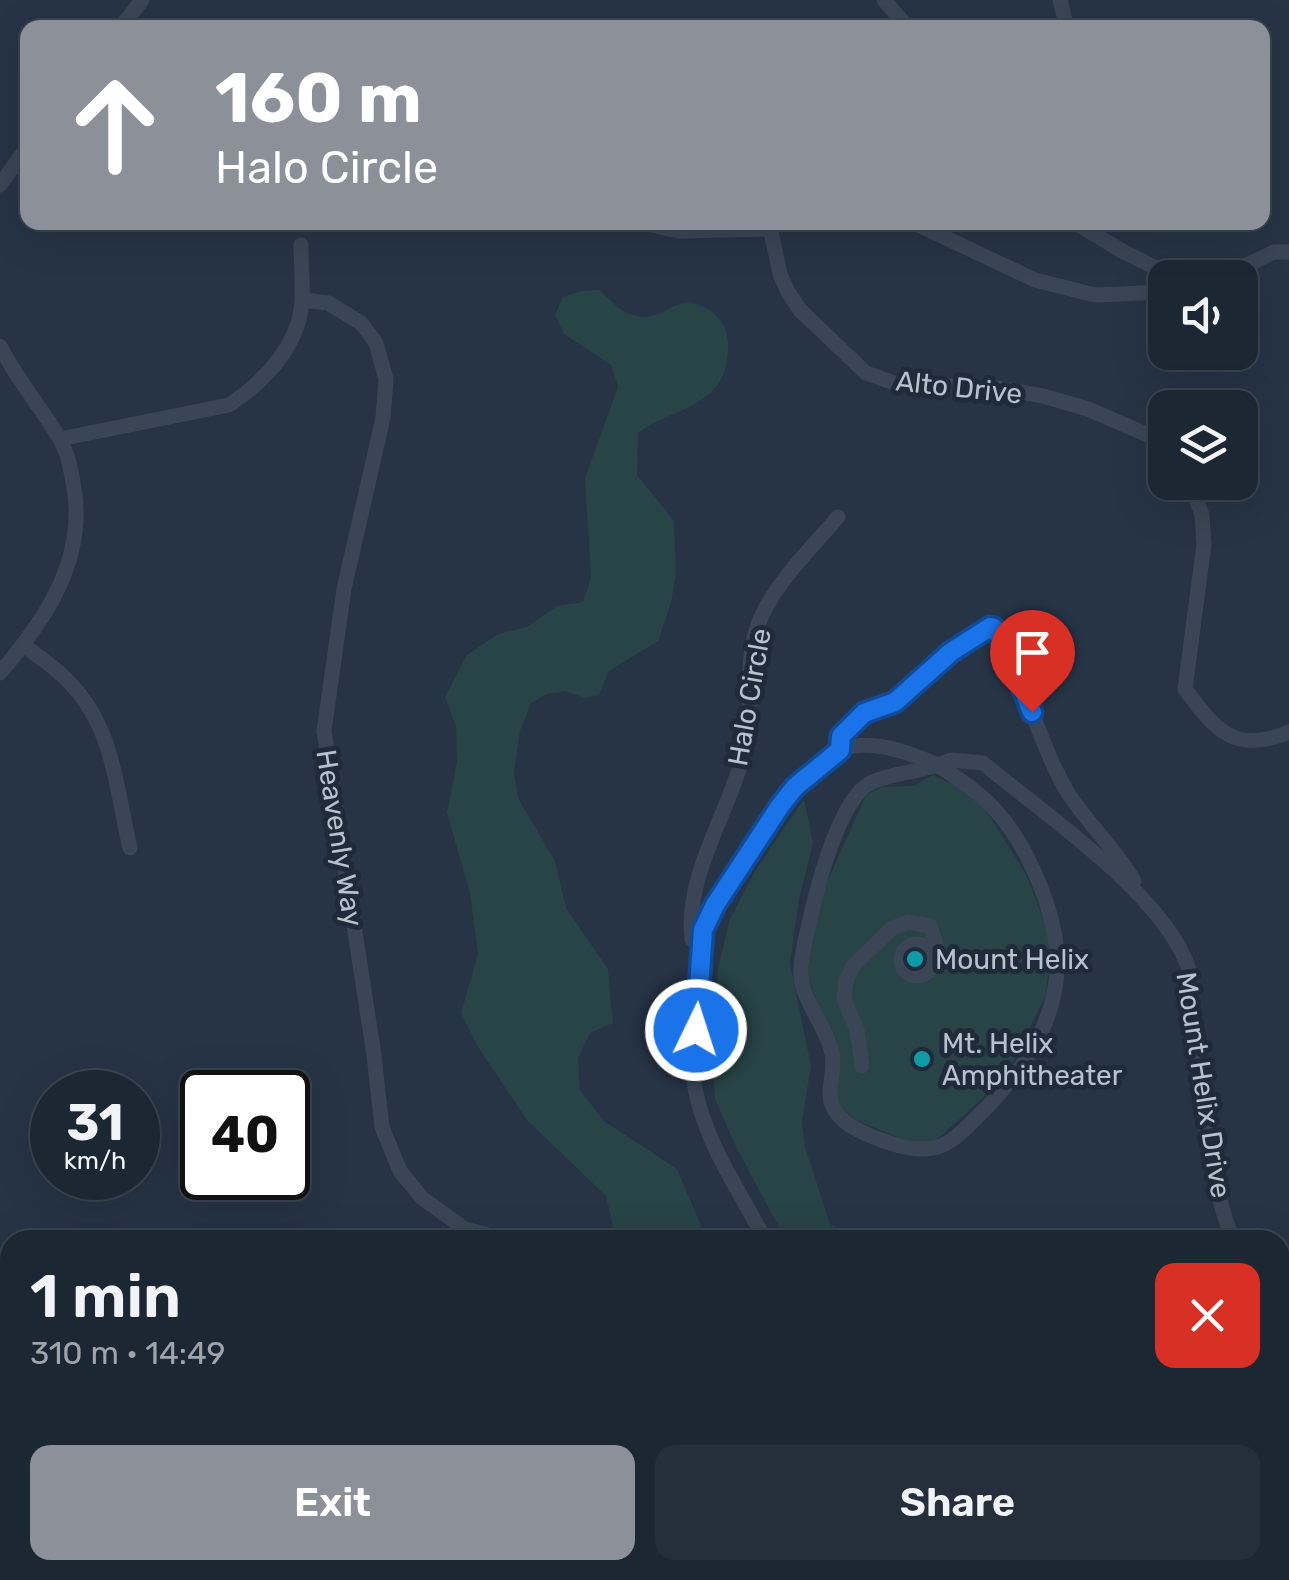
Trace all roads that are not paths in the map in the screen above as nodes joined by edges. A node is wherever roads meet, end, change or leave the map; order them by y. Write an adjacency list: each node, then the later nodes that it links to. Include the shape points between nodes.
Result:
1 (142, 0): 3 (street)
2 (884, 0): 4 (street)
3 (126, 20)
4 (901, 20)
5 (20, 157): 6 (street)
6 (0, 186)
7 (771, 230): 17 (street, Alto Drive, via 780,274 800,310 866,372 897,384 1043,396)
8 (929, 230): 14 (street, via 1035,280 1096,296)
9 (1087, 230): 13 (street)
10 (301, 245): 15 (street)
11 (1289, 252): 12 (street)
12 (1257, 260)
13 (1148, 264)
14 (1148, 293)
15 (302, 300): 18 (street, via 271,370 229,404); 31 (street, Heavenly Way, via 328,303 360,323 381,354 386,379 324,731 382,1128 400,1171 422,1198)
16 (0, 346): 18 (street)
17 (1148, 435)
18 (60, 439): 21 (street, via 76,503 73,550 61,585)
19 (1197, 500): 23 (street, via 1204,544 1184,690 1228,736 1262,741)
20 (838, 517): 28 (street, Halo Circle, via 782,584 758,626 745,750 694,894 692,939)
21 (24, 645): 22 (street); 26 (street, via 65,677 100,726 114,760)
22 (0, 674)
23 (1289, 732)
24 (840, 750): 25 (street, Mount Helix Drive, via 880,746); 27 (street, via 841,736 864,713 895,702 951,652 994,628 1069,793); 28 (street, via 795,787 765,824 715,905 703,930)
25 (938, 765): 25 (street, Mount Helix Drive, via 997,812 1040,884 1058,973 1030,1054 982,1112 942,1146 905,1148 857,1130 831,1102 832,1050 802,983 804,947 831,847 852,803 872,782); 27 (street, Mount Helix Drive, via 983,764)
26 (130, 848)
27 (1140, 894): 33 (street, Mount Helix Drive, via 1189,968 1202,1106)
28 (703, 950): 32 (street, via 695,1087 704,1122)
29 (932, 962): 30 (street, via 937,947 930,926 908,922 879,938 853,966 844,998)
30 (862, 1066)
31 (469, 1230)
32 (759, 1230)
33 (1230, 1230)

